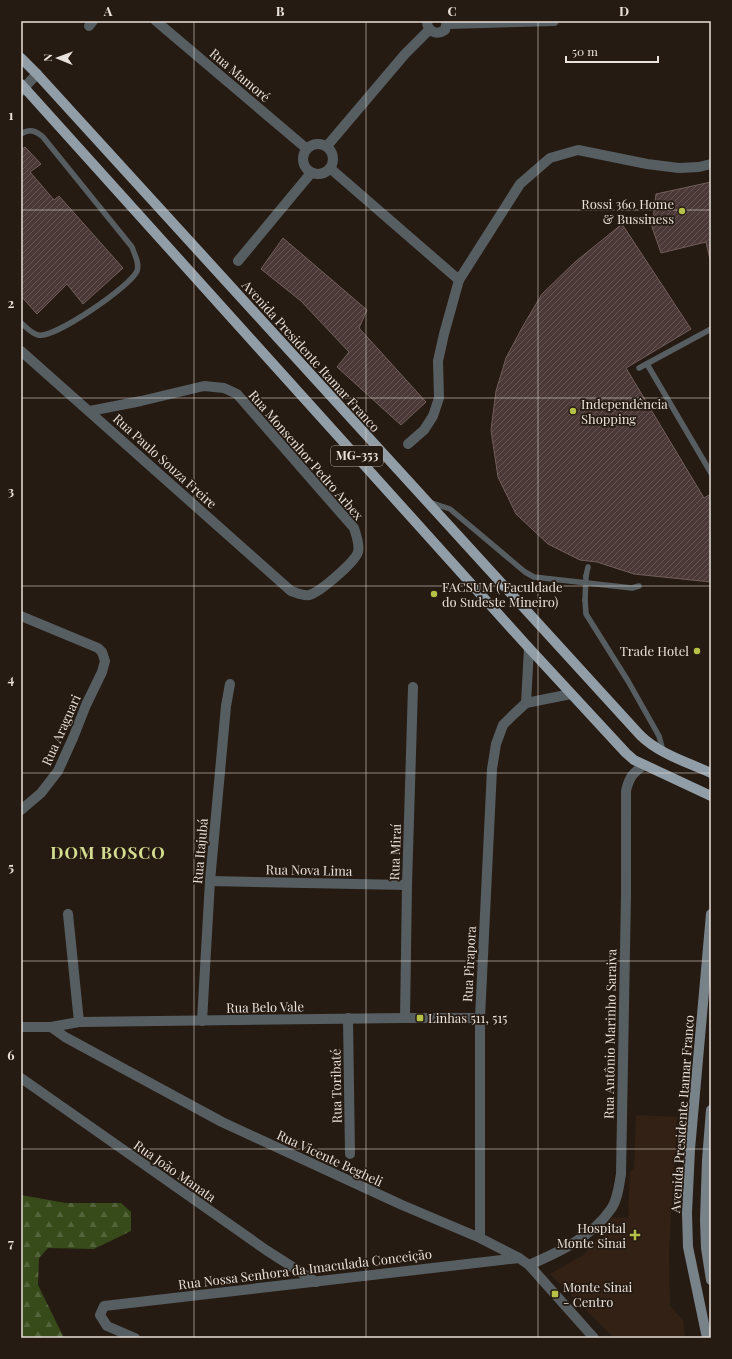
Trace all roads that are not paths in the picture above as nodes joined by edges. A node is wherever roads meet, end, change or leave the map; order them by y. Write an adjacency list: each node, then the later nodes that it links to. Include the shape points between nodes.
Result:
1 (156, 21): 10 (street, Rua Mamoré)
2 (554, 21): 3 (street)
3 (448, 22): 4 (street, via 442,32 435,33)
4 (428, 25): 9 (street)
5 (21, 58): 6 (main road, Avenida Presidente Itamar Franco / MG-353)
6 (37, 74): 7 (street); 24 (main road, Avenida Presidente Itamar Franco / MG-353)
7 (22, 87): 29 (main road, MG-353)
8 (21, 134): 16 (lane, via 32,130 43,137 132,247 138,262 137,271 129,282 76,320 51,333 39,336)
9 (327, 146): 10 (street, via 314,144); 12 (street, via 333,155)
10 (307, 149): 13 (street, via 303,160 305,168)
11 (711, 164): 15 (street, via 679,168 578,150 550,158 520,184)
12 (331, 169): 13 (street, via 320,175); 15 (street)
13 (311, 173): 14 (street)
14 (238, 261)
15 (459, 280): 22 (street, via 438,361 439,398 433,416 424,430)
16 (21, 323)
17 (711, 329): 19 (lane)
18 (21, 351): 21 (street, Rua Paulo Souza Freire)
19 (647, 364): 20 (lane); 23 (lane)
20 (639, 368)
21 (90, 410): 27 (street, Rua Paulo Souza Freire); 27 (street, Rua Monsenhor Pedro Arbex, via 204,386 224,388 237,394 354,528 358,540 358,552 351,562 319,590 309,595)
22 (408, 444)
23 (711, 473)
24 (425, 500): 26 (lane, via 450,509 534,577 632,588); 34 (main road, Avenida Presidente Itamar Franco / MG-353, via 640,735)
25 (588, 567): 34 (lane, bridge, via 586,614 628,681 658,736)
26 (638, 586)
27 (291, 591)
28 (21, 616): 38 (street, Rua Araguari, via 98,648 105,661 58,771 41,793)
29 (529, 648): 32 (main road, MG-353); 33 (street)
30 (230, 684): 39 (street, Rua Itajubá)
31 (413, 686): 40 (street, Rua Miraí)
32 (571, 694): 33 (street); 35 (main road, MG-353, via 626,754)
33 (526, 703): 45 (street, Rua Pirapora, via 503,725 496,744 492,769)
34 (663, 752): 36 (main road, Avenida Presidente Itamar Franco / MG-353)
35 (644, 765): 37 (main road, MG-353); 57 (street, Rua Antônio Marinho Saraiva, via 628,782 626,792 621,1174 618,1191 612,1208 594,1230)
36 (711, 773)
37 (711, 796)
38 (21, 810)
39 (210, 881): 40 (street, Rua Nova Lima); 47 (street, Rua Itajubá)
40 (407, 885): 44 (street, Rua Miraí)
41 (68, 914): 48 (street)
42 (711, 914): 62 (main road, Avenida Presidente Itamar Franco, via 691,1133 687,1213 688,1247)
43 (348, 1018): 44 (street, Rua Belo Vale); 47 (street, Rua Belo Vale); 54 (street, Rua Toribaté)
44 (405, 1018): 45 (street, Rua Belo Vale)
45 (480, 1018): 55 (street, Rua Pirapora)
46 (21, 1020): 49 (street)
47 (202, 1021): 48 (street, Rua Belo Vale)
48 (79, 1022): 50 (street, Rua Belo Vale)
49 (37, 1026): 50 (street); 51 (street)
50 (51, 1026): 55 (street, Rua Vicente Begheli, via 65,1037 222,1122)
51 (21, 1027)
52 (21, 1078): 59 (street, Rua João Manata, via 266,1250)
53 (711, 1110): 58 (main road, via 705,1220)
54 (350, 1154)
55 (480, 1238): 56 (street, Rua Vicente Begheli)
56 (519, 1258): 57 (street, Rua Vicente Begheli); 59 (street, Rua Nossa Senhora da Imaculada Conceição)
57 (529, 1265): 61 (street, Rua Vicente Begheli)
58 (711, 1280)
59 (316, 1282): 60 (street, Rua Nossa Senhora da Imaculada Conceição, via 104,1306 100,1315 107,1326)
60 (135, 1338)
61 (594, 1338)
62 (707, 1338)

